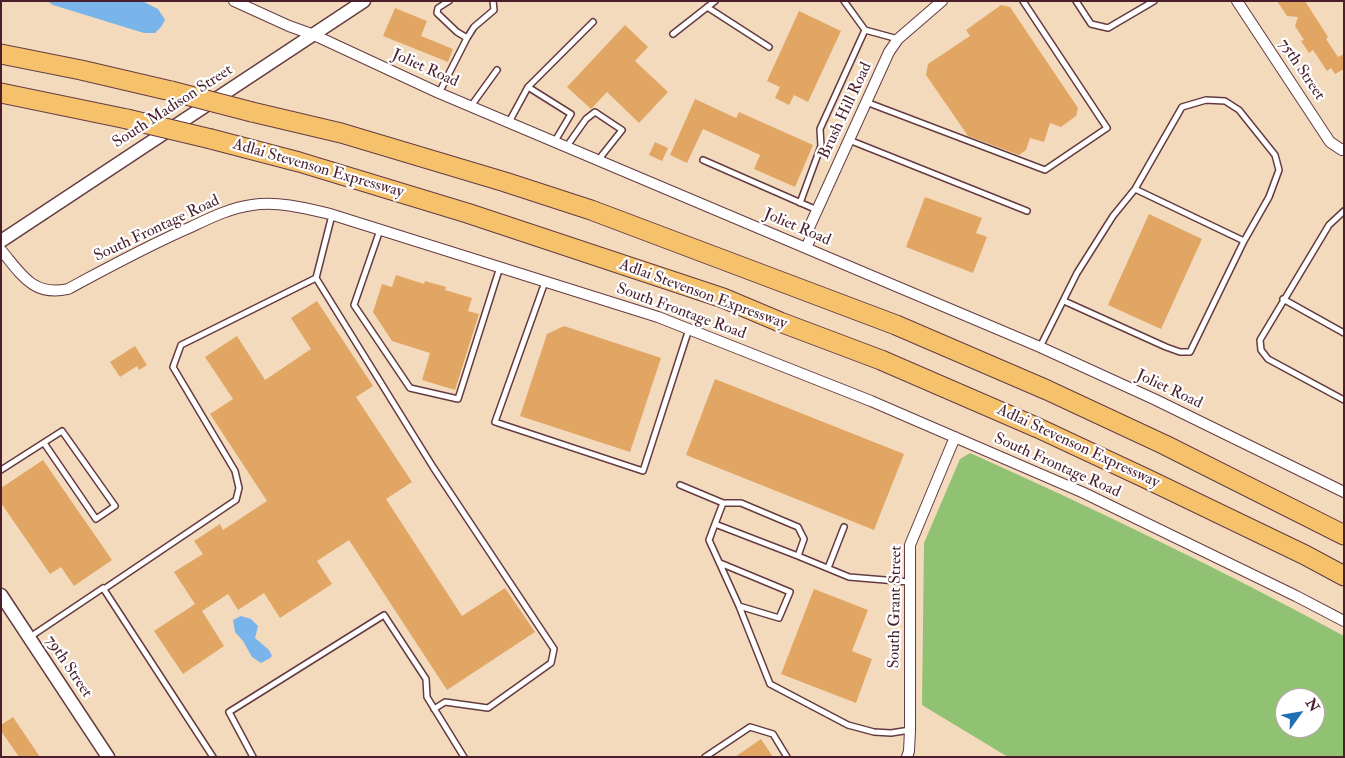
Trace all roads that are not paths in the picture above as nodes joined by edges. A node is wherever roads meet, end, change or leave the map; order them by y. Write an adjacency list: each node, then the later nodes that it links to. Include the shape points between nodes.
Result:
1 (234, 1): 16 (street, Joliet Road)
2 (364, 1): 16 (street, South Madison Street)
3 (449, 1): 17 (lane, via 438,8 437,14)
4 (493, 1): 17 (lane, via 494,10 474,27)
5 (715, 1): 12 (lane)
6 (844, 1): 14 (lane)
7 (942, 1): 18 (street, Brush Hill Road)
8 (1023, 1): 25 (lane, via 1107,128 1045,170)
9 (1076, 1): 10 (lane, via 1091,24 1108,28)
10 (1154, 1)
11 (1237, 1): 31 (street, 75th Street, via 1330,142)
12 (707, 7): 15 (lane); 19 (lane)
13 (593, 22): 22 (lane)
14 (865, 30): 18 (lane); 35 (lane, via 820,128 821,146)
15 (673, 34)
16 (314, 35): 23 (street, Joliet Road); 41 (street, South Madison Street)
17 (467, 38): 23 (lane)
18 (898, 39): 25 (street, Brush Hill Road)
19 (769, 47)
20 (1, 54): 62 (highway, bridge, via 81,70 341,133 591,210 887,321 1183,454)
21 (497, 70): 26 (lane)
22 (528, 87): 27 (lane); 29 (lane, via 571,114)
23 (439, 92): 26 (street, Joliet Road)
24 (1, 93): 66 (highway, Adlai Stevenson Expressway, bridge, via 127,119 299,162 467,213 723,298 881,360 1038,428)
25 (866, 102): 28 (street, Brush Hill Road)
26 (471, 106): 27 (street, Joliet Road)
27 (509, 122): 29 (street, Joliet Road)
28 (849, 140): 36 (street, Brush Hill Road); 37 (lane)
29 (555, 141): 30 (street, Joliet Road)
30 (567, 146): 32 (street, Joliet Road); 32 (lane, via 595,112 622,130)
31 (1344, 149)
32 (599, 159): 43 (street, Joliet Road)
33 (703, 160): 35 (lane)
34 (1135, 189): 42 (lane); 42 (lane, via 1182,107 1206,100 1225,101 1240,110 1254,126 1275,155 1279,170 1269,197); 49 (lane, via 1113,216 1077,273)
35 (800, 203): 36 (lane)
36 (817, 210): 43 (street, Brush Hill Road, via 808,230 812,235)
37 (1027, 211)
38 (1344, 211): 48 (lane, via 1329,225)
39 (332, 215): 40 (street, South Frontage Road); 44 (street, South Frontage Road, via 275,204 229,210 158,241 68,289 54,292 29,283); 46 (lane)
40 (380, 230): 45 (street, South Frontage Road); 45 (lane, via 354,305 410,388 458,398)
41 (1, 241)
42 (1244, 241): 49 (lane, via 1190,352 1166,347)
43 (806, 248): 52 (street, Joliet Road)
44 (1, 250)
45 (500, 267): 47 (street, South Frontage Road)
46 (316, 278): 68 (lane, via 181,345 173,367 235,471 239,488 236,500); 73 (lane, via 433,467 554,649 551,663 488,708 446,702)
47 (546, 282): 50 (street, South Frontage Road); 50 (lane, via 494,422 642,470)
48 (1283, 299): 51 (lane); 53 (lane, via 1260,340 1261,350 1268,359)
49 (1064, 301): 52 (lane)
50 (689, 329): 54 (street, South Frontage Road)
51 (1344, 332)
52 (1040, 347): 58 (street, Joliet Road)
53 (1344, 400)
54 (955, 437): 67 (street, South Grant Street, via 910,545); 71 (street, South Frontage Road, via 1084,492)
55 (44, 443): 55 (lane, via 62,431 115,506 96,519); 56 (lane)
56 (1, 470)
57 (680, 485): 59 (lane)
58 (1344, 492)
59 (723, 503): 60 (lane); 63 (lane, via 741,502 798,526 804,539)
60 (715, 524): 63 (lane); 64 (lane, via 709,540)
61 (844, 527): 65 (lane)
62 (1344, 535)
63 (798, 556): 65 (lane)
64 (719, 563): 70 (lane); 70 (lane, via 790,592 779,618)
65 (828, 568): 67 (lane, via 849,577)
66 (1344, 576)
67 (909, 582): 74 (street, South Grant Street)
68 (104, 589): 72 (lane); 76 (lane)
69 (1, 595): 72 (street, 79th Street)
70 (739, 606): 74 (lane, via 770,684 848,725 874,732)
71 (1344, 621)
72 (29, 638): 75 (street, 79th Street)
73 (434, 709): 77 (lane, via 427,697 426,679 384,615 229,712); 78 (lane)
74 (910, 730): 81 (street, South Grant Street)
75 (108, 757)
76 (214, 757)
77 (253, 757)
78 (464, 757)
79 (705, 757): 80 (lane, via 750,728 773,734)
80 (787, 757)
81 (906, 757)

